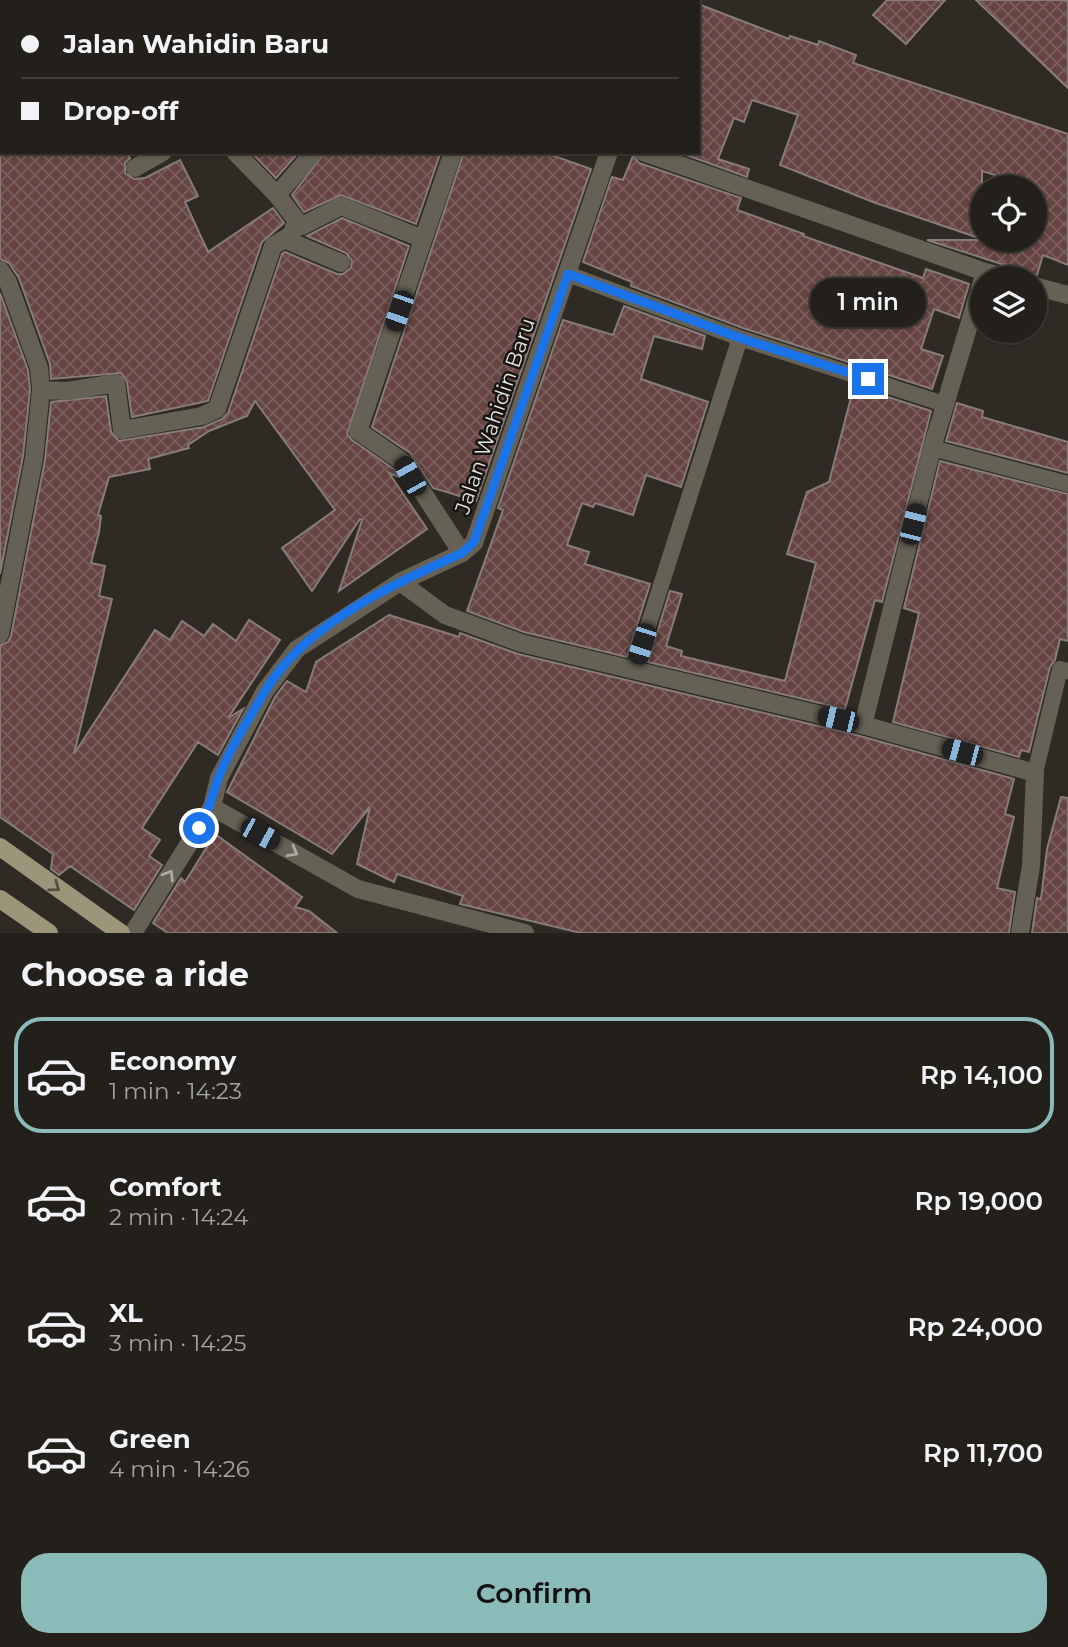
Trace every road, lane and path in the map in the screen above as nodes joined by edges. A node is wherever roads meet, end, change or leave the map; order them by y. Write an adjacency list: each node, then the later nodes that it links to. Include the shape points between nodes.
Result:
1 (160, 154): 7 (street)
2 (236, 154): 8 (street)
3 (312, 154): 8 (street)
4 (452, 154): 11 (street)
5 (607, 154): 15 (street, Jalan Wahidin Baru)
6 (648, 154): 14 (street)
7 (135, 168)
8 (277, 195): 9 (street)
9 (297, 221): 10 (street); 11 (street, via 302,226 341,206)
10 (284, 239): 12 (street); 20 (street, via 273,246 217,409 202,416 122,430 116,383 68,391)
11 (423, 239): 24 (street, via 358,430 403,462)
12 (341, 263)
13 (0, 270): 20 (street, via 39,368)
14 (970, 272)
15 (568, 274): 19 (lane); 24 (street, Jalan Wahidin Baru, via 483,523 474,542)
16 (1047, 289): 17 (street)
17 (1068, 295)
18 (970, 319): 21 (street)
19 (740, 338): 21 (lane); 27 (lane)
20 (41, 390): 26 (street, via 34,458)
21 (944, 404): 22 (street)
22 (932, 448): 23 (lane); 29 (street)
23 (1068, 484)
24 (462, 553): 25 (street, Jalan Wahidin Baru)
25 (400, 582): 27 (street, via 445,615 521,643); 31 (street, Jalan Wahidin Baru, via 297,649 265,691 219,778)
26 (0, 634)
27 (634, 670): 29 (street)
28 (1068, 671): 30 (lane, via 1060,669)
29 (863, 725): 30 (street)
30 (1035, 773): 38 (street, via 1031,866)
31 (212, 807): 36 (street, Jalan Wahidin Baru, one-way to 31); 37 (street, one-way to 37, via 358,889)
32 (0, 846): 35 (main road, one-way to 35)
33 (0, 898): 34 (main road)
34 (49, 933)
35 (121, 933)
36 (133, 933)
37 (524, 933)
38 (1020, 933)

